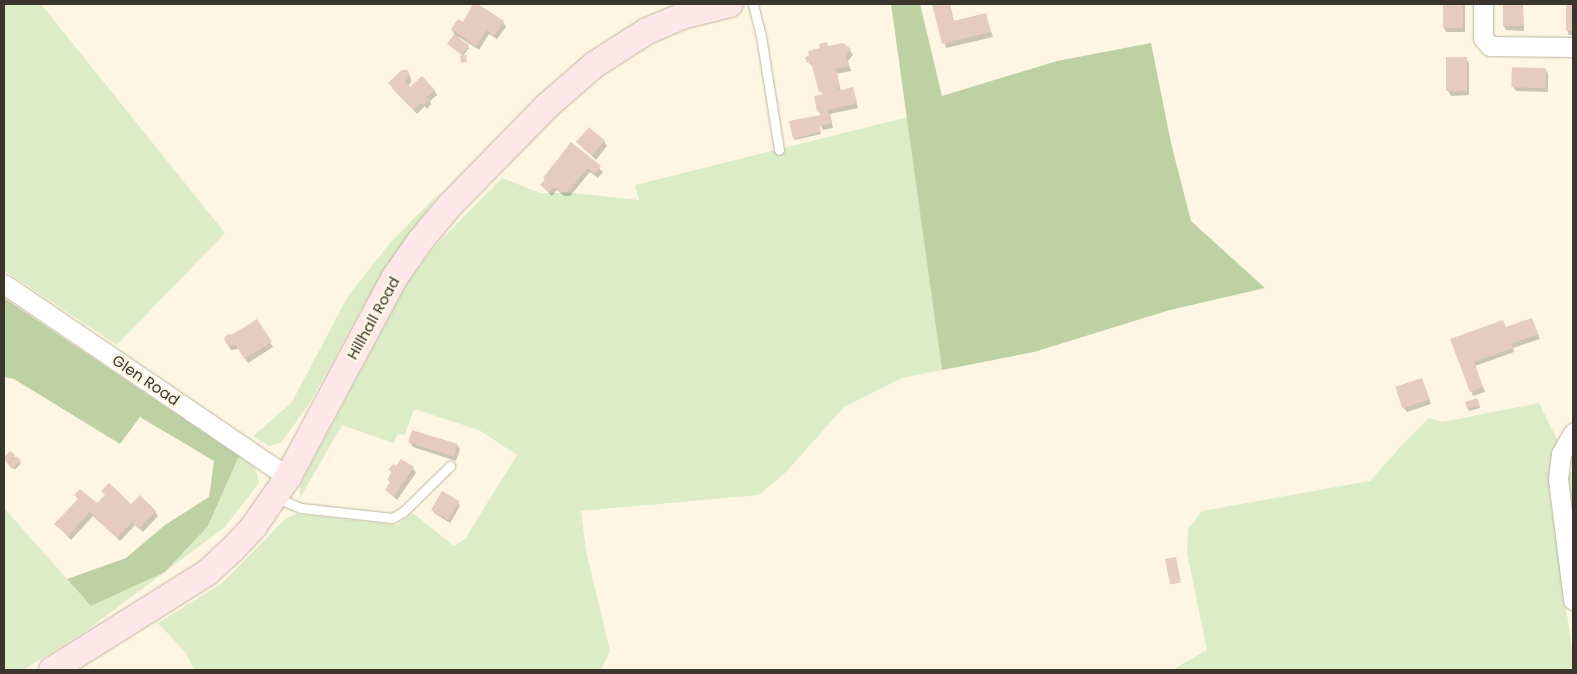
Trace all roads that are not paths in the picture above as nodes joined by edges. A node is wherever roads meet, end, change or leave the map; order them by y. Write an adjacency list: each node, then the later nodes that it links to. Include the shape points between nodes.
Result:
1 (730, 4): 9 (main road, Hillhall Road, via 685,15 647,31 594,65 546,106 451,204 395,277)
2 (753, 4): 5 (lane)
3 (1483, 4): 4 (street, via 1483,38 1490,46)
4 (1573, 47)
5 (779, 150)
6 (4, 284): 9 (street, Glen Road)
7 (1573, 433): 10 (street, via 1561,454 1558,479)
8 (450, 466): 9 (lane, via 403,512 392,518 302,508)
9 (281, 487): 11 (main road, Hillhall Road, via 232,550 208,572)
10 (1573, 600)
11 (52, 670)

